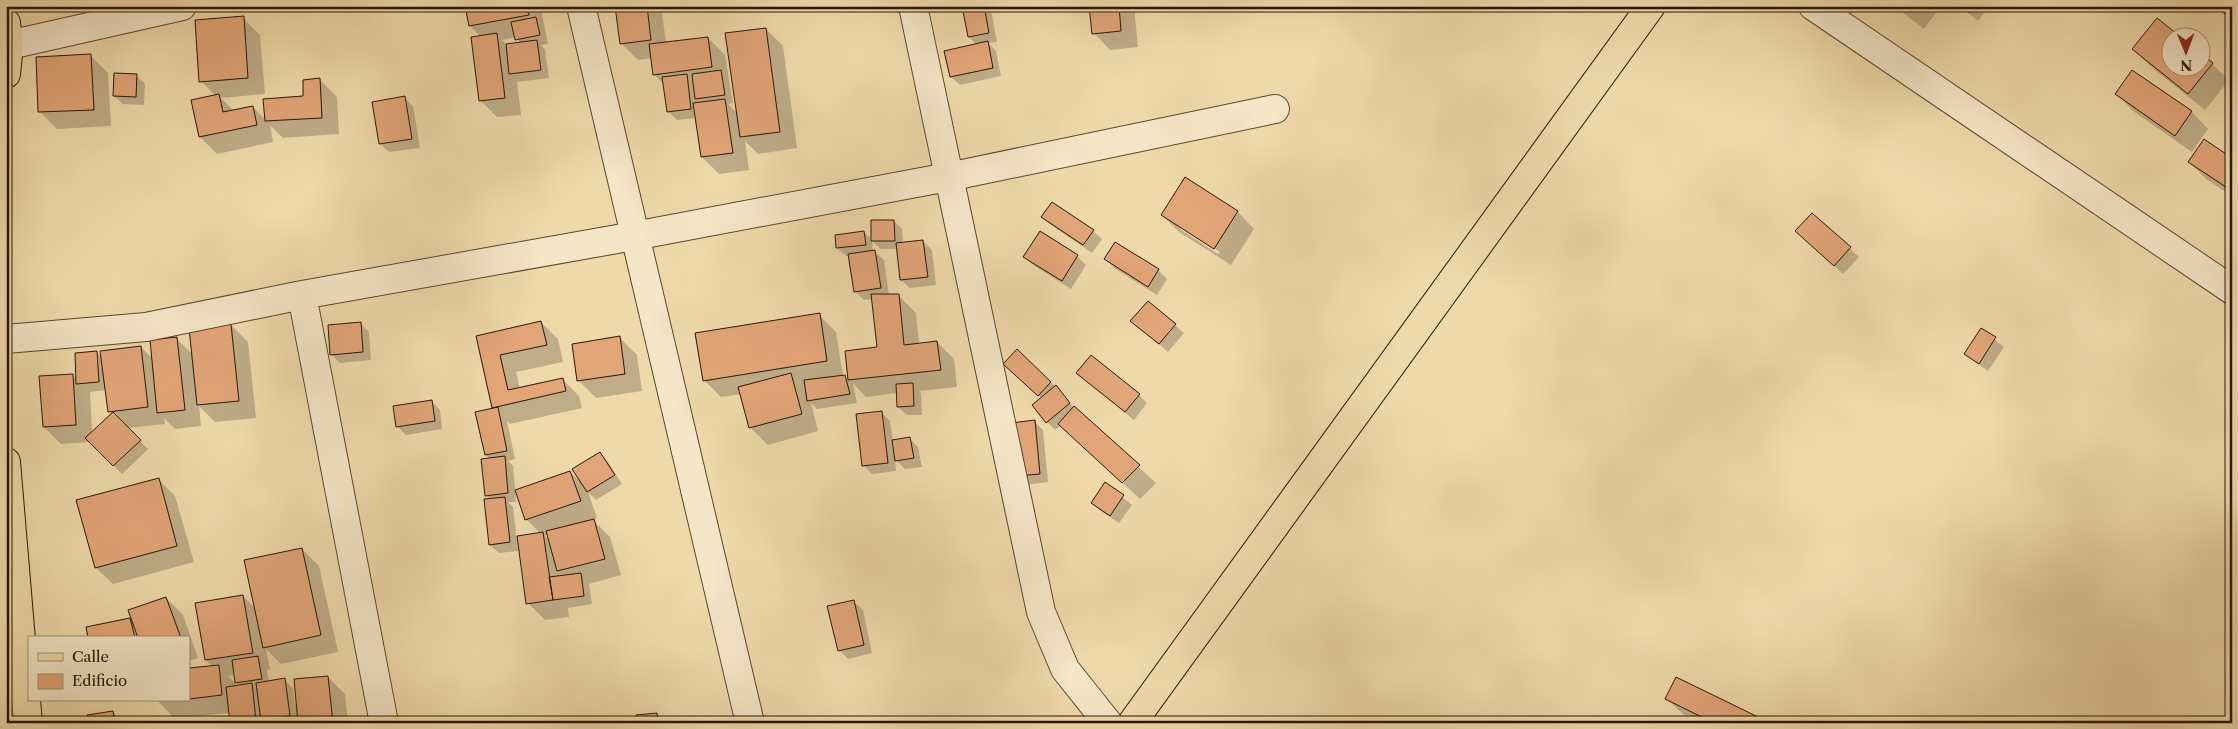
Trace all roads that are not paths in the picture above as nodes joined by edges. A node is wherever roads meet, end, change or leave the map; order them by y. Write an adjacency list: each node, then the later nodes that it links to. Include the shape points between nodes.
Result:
1 (182, 6): 6 (street)
2 (581, 6): 10 (street)
3 (912, 6): 9 (street)
4 (1651, 6): 19 (main road)
5 (1813, 6): 11 (street)
6 (8, 34): 7 (main road)
7 (6, 74)
8 (1275, 109): 9 (street)
9 (948, 177): 10 (street); 18 (street, via 1041,612 1065,669)
10 (634, 236): 12 (street); 17 (street)
11 (2232, 290)
12 (302, 295): 13 (street, via 146,327); 16 (street)
13 (6, 338)
14 (6, 462): 15 (main road)
15 (28, 723)
16 (384, 723)
17 (750, 723)
18 (1108, 723)
19 (1132, 723)

